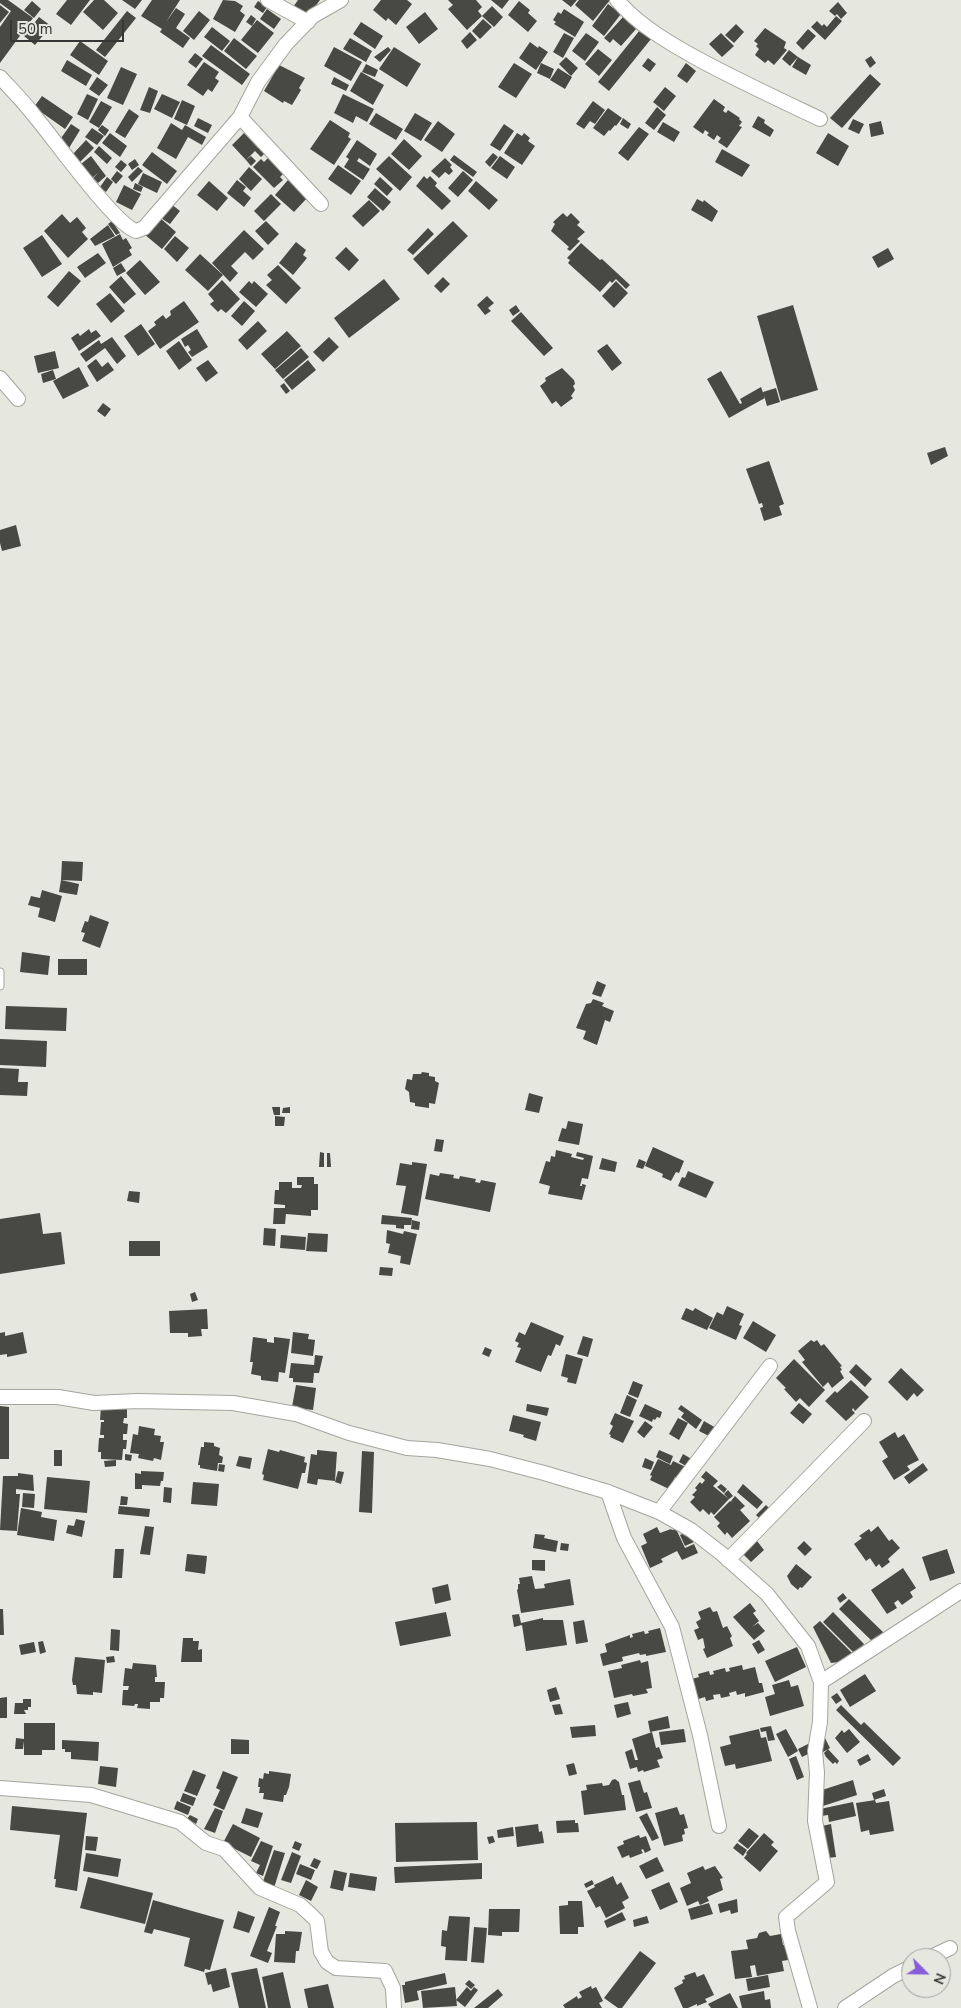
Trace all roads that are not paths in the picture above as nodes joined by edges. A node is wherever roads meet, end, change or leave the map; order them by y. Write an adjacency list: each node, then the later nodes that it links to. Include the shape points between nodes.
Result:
1 (268, 0): 4 (street)
2 (341, 0): 4 (street)
3 (617, 0): 7 (street, via 666,42)
4 (308, 22): 6 (street, via 272,62)
5 (0, 77): 6 (street, via 88,184 125,224 136,231 144,228)
6 (240, 117): 8 (street)
7 (820, 119)
8 (321, 204)
9 (0, 378): 10 (street)
10 (18, 399)
11 (0, 972): 12 (lane)
12 (0, 986)
13 (770, 1366): 17 (street)
14 (0, 1397): 16 (street, via 58,1398 94,1403 233,1403 296,1414 349,1433 407,1448 490,1459)
15 (864, 1421): 18 (street)
16 (608, 1492): 17 (street); 22 (street, via 624,1538 672,1627)
17 (659, 1512): 18 (street, via 691,1530)
18 (728, 1560): 20 (street, via 767,1594 808,1646)
19 (961, 1591): 20 (street)
20 (821, 1682): 25 (street, via 820,1722 814,1751 817,1773 815,1820 827,1882 786,1917)
21 (0, 1788): 24 (street, via 91,1795 180,1822 206,1843 224,1849 260,1888 300,1905 310,1914 317,1921 321,1952 327,1962 336,1968 385,1971 393,1988)
22 (719, 1826)
23 (901, 1972): 26 (street)
24 (394, 2008)
25 (810, 2008)
26 (844, 2008)

